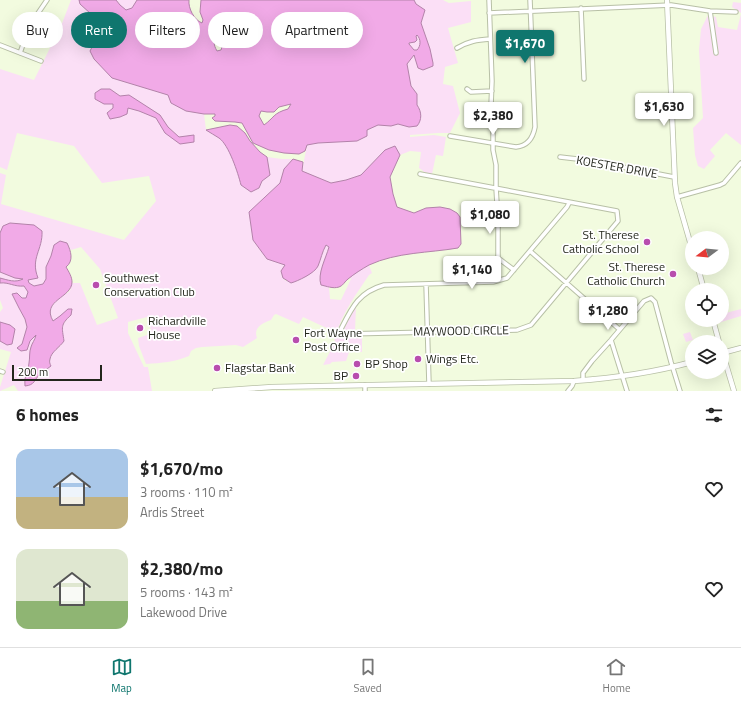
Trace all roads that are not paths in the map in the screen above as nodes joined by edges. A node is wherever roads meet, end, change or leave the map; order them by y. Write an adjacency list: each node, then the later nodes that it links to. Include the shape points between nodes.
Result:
1 (47, 0): 14 (street, via 30,25)
2 (489, 0): 8 (street)
3 (530, 0): 6 (street)
4 (667, 3): 5 (street); 7 (street); 24 (main road)
5 (581, 8): 6 (street); 16 (street)
6 (530, 11): 8 (street); 20 (street, via 535,127 532,138 523,146)
7 (710, 11): 9 (street); 13 (street)
8 (489, 12): 10 (street)
9 (736, 12)
10 (490, 39): 12 (street, via 471,41); 18 (street)
11 (0, 45): 14 (street)
12 (457, 48)
13 (716, 52)
14 (20, 53): 15 (street)
15 (41, 61)
16 (584, 79)
17 (467, 89): 18 (street, via 471,92)
18 (492, 92): 20 (street)
19 (450, 136): 20 (street)
20 (493, 144): 25 (street)
21 (560, 157): 24 (street, KOESTER DRIVE)
22 (741, 163): 26 (street, via 724,183)
23 (420, 174): 25 (street)
24 (674, 177): 26 (main road)
25 (496, 188): 27 (street); 30 (street)
26 (677, 197): 28 (main road)
27 (569, 203): 29 (street); 33 (street, MAYWOOD CIRCLE, via 617,211 618,221)
28 (687, 231)
29 (530, 251): 31 (street); 33 (street)
30 (498, 258): 31 (street); 32 (street)
31 (514, 270): 32 (street, via 507,278)
32 (493, 282): 34 (street)
33 (566, 283): 35 (street); 36 (street, MAYWOOD CIRCLE, via 531,325 517,330)
34 (426, 284): 36 (street); 36 (street, MAYWOOD CIRCLE, via 384,285 374,288 355,303 341,329 345,334)
35 (619, 329): 37 (street); 41 (street, via 644,301 651,298)
36 (427, 332): 46 (street)
37 (611, 340): 43 (street); 44 (street, via 584,371)
38 (741, 348): 39 (main road)
39 (729, 351)
40 (685, 364): 41 (main road)
41 (673, 367): 43 (main road); 51 (street)
42 (729, 375): 52 (main road)
43 (623, 376): 44 (main road); 50 (street)
44 (583, 380): 45 (main road)
45 (574, 381): 46 (main road); 49 (street)
46 (429, 384): 47 (main road)
47 (365, 388): 48 (main road)
48 (215, 391)
49 (568, 391)
50 (627, 391)
51 (680, 391)
52 (734, 391)

